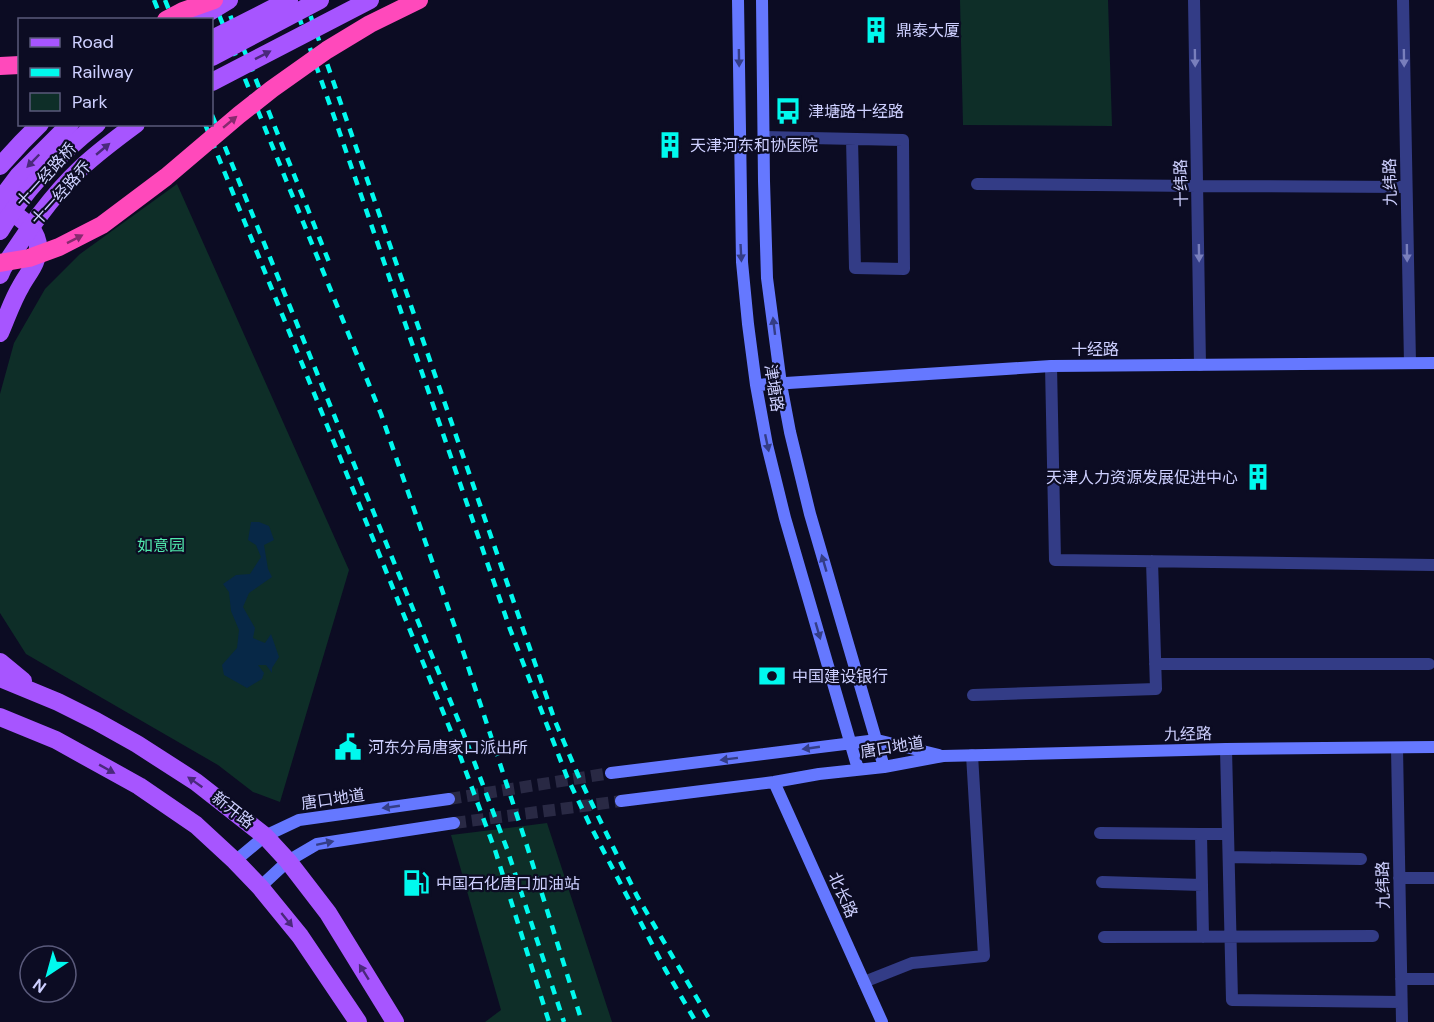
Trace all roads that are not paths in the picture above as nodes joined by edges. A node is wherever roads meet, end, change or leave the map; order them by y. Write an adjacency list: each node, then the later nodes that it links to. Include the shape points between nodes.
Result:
1 (214, 0): 11 (highway, bridge)
2 (229, 0): 12 (main road, bridge)
3 (289, 0): 13 (main road, bridge)
4 (320, 0): 14 (main road, bridge)
5 (370, 0): 17 (main road, one-way to 5, bridge)
6 (420, 0): 30 (highway, one-way to 6, bridge, via 59,247 102,225 327,50)
7 (738, 0): 39 (main road, 津塘路, one-way to 39, via 742,262)
8 (762, 0): 22 (main road, 津塘路)
9 (1194, 0): 26 (street, 十纬路, one-way to 26)
10 (1403, 0): 27 (street, 九纬路, one-way to 27)
11 (170, 18)
12 (199, 18)
13 (213, 38)
14 (213, 56)
15 (18, 65): 16 (highway)
16 (0, 66)
17 (213, 81)
18 (38, 126): 24 (main road)
19 (68, 126): 28 (main road, 十一经路桥, one-way to 28, via 19,175)
20 (94, 126): 29 (main road, 十一经路桥, bridge, via 37,179)
21 (133, 126): 31 (main road, 十一经路乔, one-way to 21, bridge, via 56,194 81,168)
22 (764, 137): 23 (street); 38 (main road, 津塘路, one-way to 22, via 767,278)
23 (852, 139): 23 (street, via 903,140 904,269 855,268)
24 (0, 166)
25 (976, 184): 26 (street)
26 (1198, 186): 27 (street); 36 (street, 十纬路, one-way to 36)
27 (1406, 187): 34 (street, 九纬路, one-way to 34)
28 (0, 202): 32 (main road, via 39,240 35,263)
29 (0, 231)
30 (0, 263)
31 (0, 275)
32 (4, 314): 33 (main road)
33 (0, 333)
34 (1410, 363): 35 (main road, 十经路); 36 (main road, 十经路)
35 (1434, 363)
36 (1200, 365): 37 (main road, 十经路)
37 (1051, 366): 38 (main road, 十经路); 40 (street, via 1055,560)
38 (781, 384): 39 (main road, 十经路); 51 (main road, 津塘路, one-way to 38, via 810,514)
39 (756, 385): 52 (main road, 津塘路, one-way to 52, via 785,518)
40 (1152, 561): 41 (street); 43 (street)
41 (1434, 565)
42 (0, 662): 47 (main road)
43 (1155, 663): 44 (street); 46 (street, via 1156,689)
44 (1429, 664)
45 (0, 678): 47 (main road, 新开路)
46 (973, 695)
47 (58, 702): 68 (main road, 新开路, one-way to 47, via 196,782 137,744)
48 (0, 717): 50 (main road)
49 (0, 732): 50 (main road)
50 (56, 740): 71 (main road, one-way to 71, via 139,786 196,825)
51 (877, 740): 52 (main road, 唐口地道); 57 (main road, 唐口地道); 58 (main road, 津塘路)
52 (850, 743): 59 (main road, 津塘路); 60 (main road, 唐口地道, one-way to 60)
53 (1397, 747): 54 (main road, 九经路); 55 (main road, 九经路); 73 (street, 九纬路)
54 (1434, 747)
55 (1226, 750): 56 (main road, 九经路); 67 (street)
56 (972, 755): 57 (main road, 九经路); 84 (street, via 984,957 912,963)
57 (943, 756): 58 (main road, 唐口地道)
58 (884, 766): 59 (main road, 唐口地道)
59 (858, 769): 61 (main road, 唐口地道)
60 (611, 774)
61 (774, 782): 63 (main road, 唐口地道); 84 (main road, 北长路)
62 (449, 799): 68 (main road, 唐口地道, one-way to 68, via 299,820)
63 (621, 801)
64 (454, 823): 72 (main road, one-way to 64, via 317,844)
65 (1100, 833): 66 (street)
66 (1201, 834): 67 (street); 76 (street)
67 (1228, 834): 69 (street)
68 (265, 836): 71 (main road, 唐口地道); 72 (main road, 新开路)
69 (1229, 857): 70 (street); 78 (street)
70 (1361, 859)
71 (235, 861): 77 (main road)
72 (288, 861): 77 (main road); 87 (main road, 新开路, one-way to 72, via 328,914)
73 (1399, 878): 74 (street); 82 (street, 九纬路)
74 (1434, 878)
75 (1102, 882): 76 (street)
76 (1202, 885): 81 (street)
77 (260, 887): 86 (main road, one-way to 86, via 300,936)
78 (1231, 936): 79 (street); 81 (street); 85 (street, via 1232,1000)
79 (1373, 936)
80 (1104, 937): 81 (street)
81 (1203, 937)
82 (1401, 979): 83 (street); 85 (street, 九纬路)
83 (1434, 979)
84 (864, 982): 88 (main road, 北长路)
85 (1401, 1002): 89 (street, 九纬路)
86 (358, 1022)
87 (395, 1022)
88 (882, 1022)
89 (1402, 1022)

